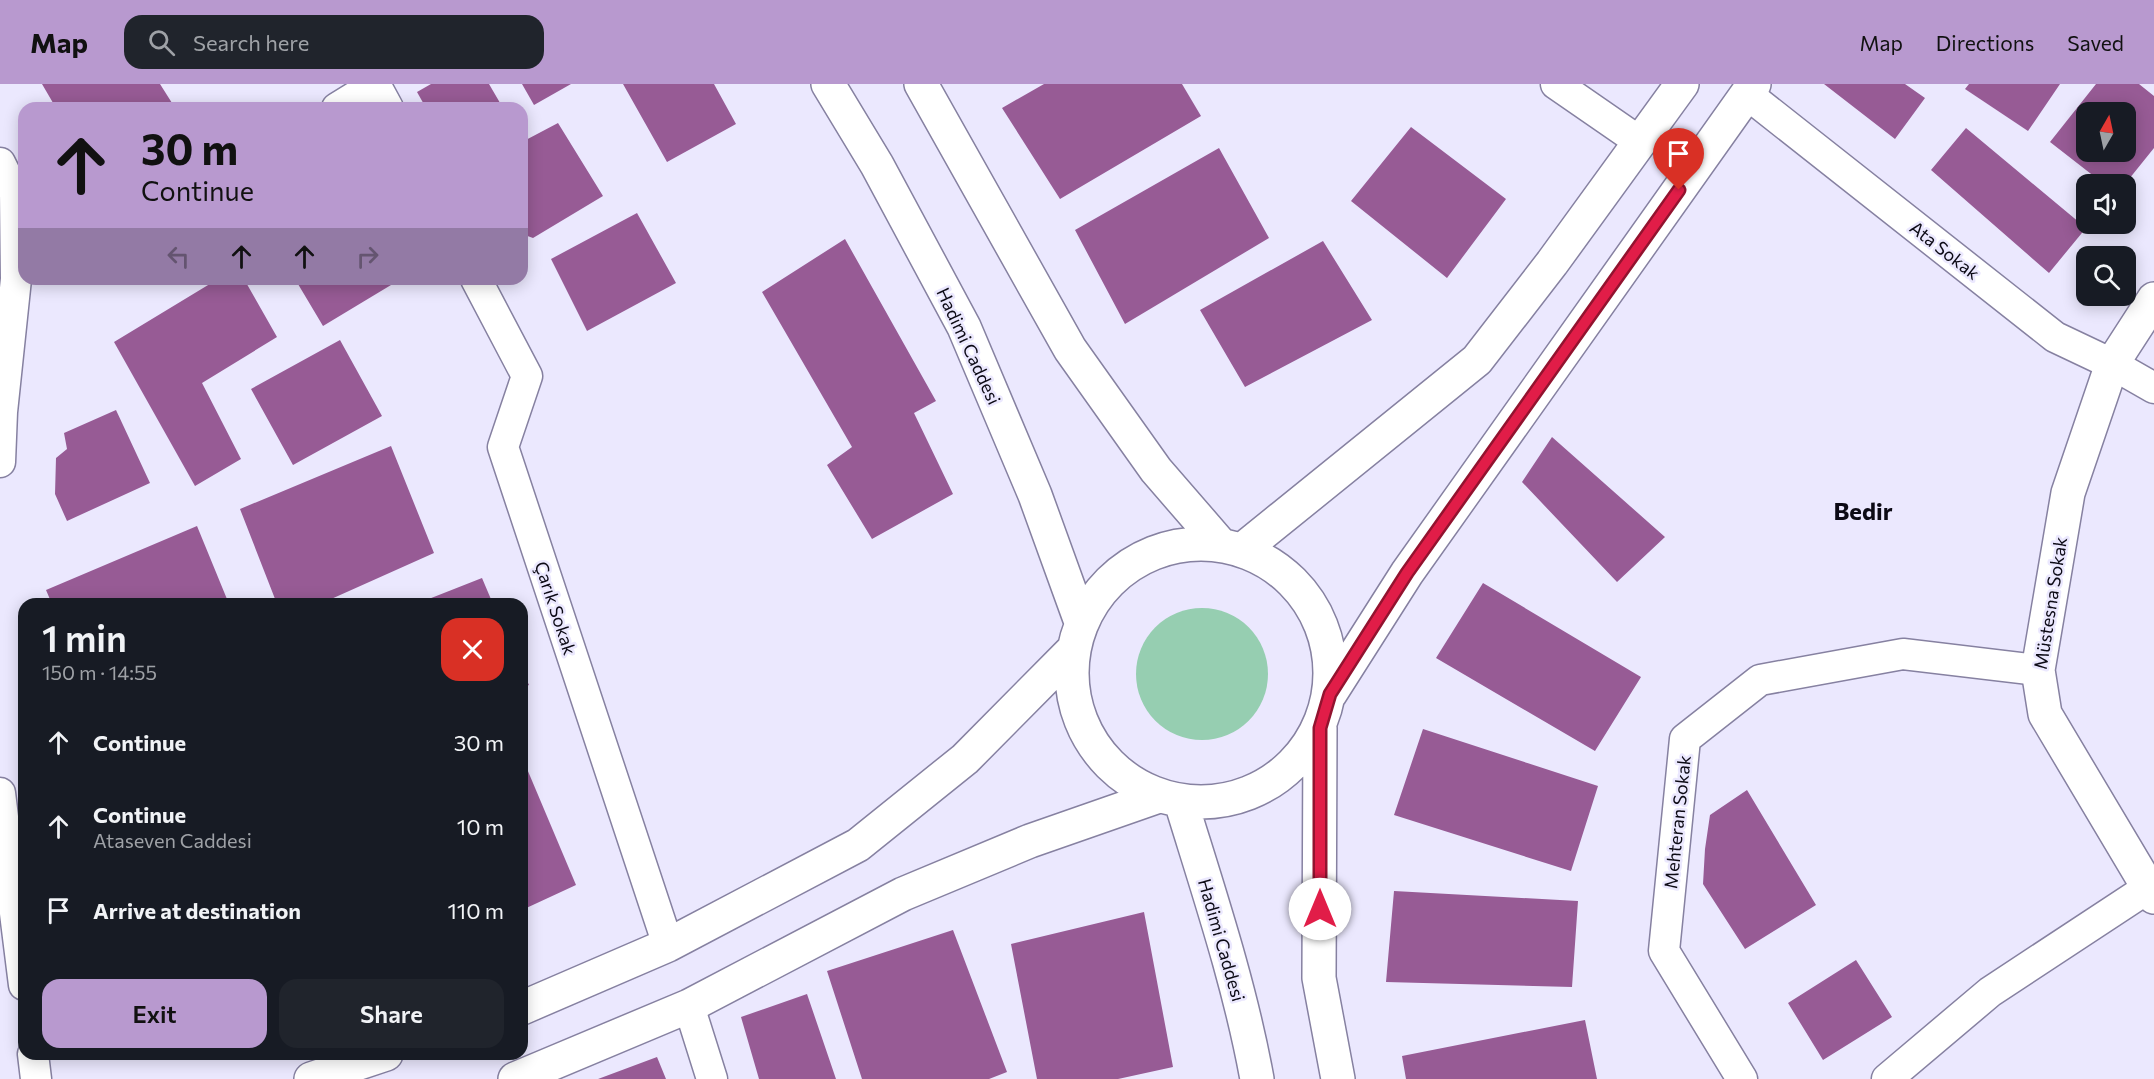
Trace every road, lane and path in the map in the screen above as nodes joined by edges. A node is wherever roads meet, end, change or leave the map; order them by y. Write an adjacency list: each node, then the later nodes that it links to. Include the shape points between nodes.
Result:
1 (376, 84): 7 (street); 8 (street)
2 (828, 84): 18 (main road, Hadimi Caddesi, via 877,165 964,327 1035,495)
3 (921, 84): 17 (main road, via 1070,349 1156,470)
4 (1556, 84): 9 (street)
5 (1682, 84): 9 (main road)
6 (1751, 89): 14 (street, Ata Sokak, via 2055,337); 20 (main road, via 1407,573)
7 (347, 102)
8 (385, 102)
9 (1640, 142): 17 (main road, via 1477,360)
10 (0, 163): 11 (street, via 15,193)
11 (13, 278): 16 (street)
12 (479, 285): 26 (street, Çarık Sokak, via 527,376 502,447)
13 (2154, 299): 14 (main road, Müstesna Sokak)
14 (2112, 364): 15 (street, Ata Sokak); 19 (main road, Müstesna Sokak, via 2068,493)
15 (2154, 388)
16 (0, 462)
17 (1232, 548): 18 (main road, via 1179,545 1138,559 1104,586); 20 (main road, via 1275,567 1302,591 1321,622 1331,657)
18 (1077, 636): 23 (main road, via 1071,681 1079,718 1097,752 1125,779); 26 (main road, via 965,759 858,845)
19 (2038, 670): 24 (main road, Müstesna Sokak, via 2045,714); 37 (street, Mehteran Sokak, via 1903,654 1760,680 1685,739 1664,951)
20 (1330, 694): 21 (main road)
21 (1320, 728): 23 (main road, via 1300,758 1266,786 1225,801); 36 (main road, via 1319,978)
22 (0, 793): 25 (street)
23 (1170, 799): 28 (main road, via 1030,841 903,894); 35 (main road, Hadimi Caddesi, via 1215,911)
24 (2151, 893): 38 (street, via 1990,992)
25 (18, 937)
26 (668, 945): 27 (main road)
27 (528, 1005)
28 (689, 1006): 33 (main road); 34 (street)
29 (34, 1060): 31 (street)
30 (368, 1060): 32 (main road)
31 (36, 1079)
32 (311, 1079)
33 (515, 1079)
34 (712, 1079)
35 (1257, 1079)
36 (1338, 1079)
37 (1742, 1079)
38 (1887, 1079)

